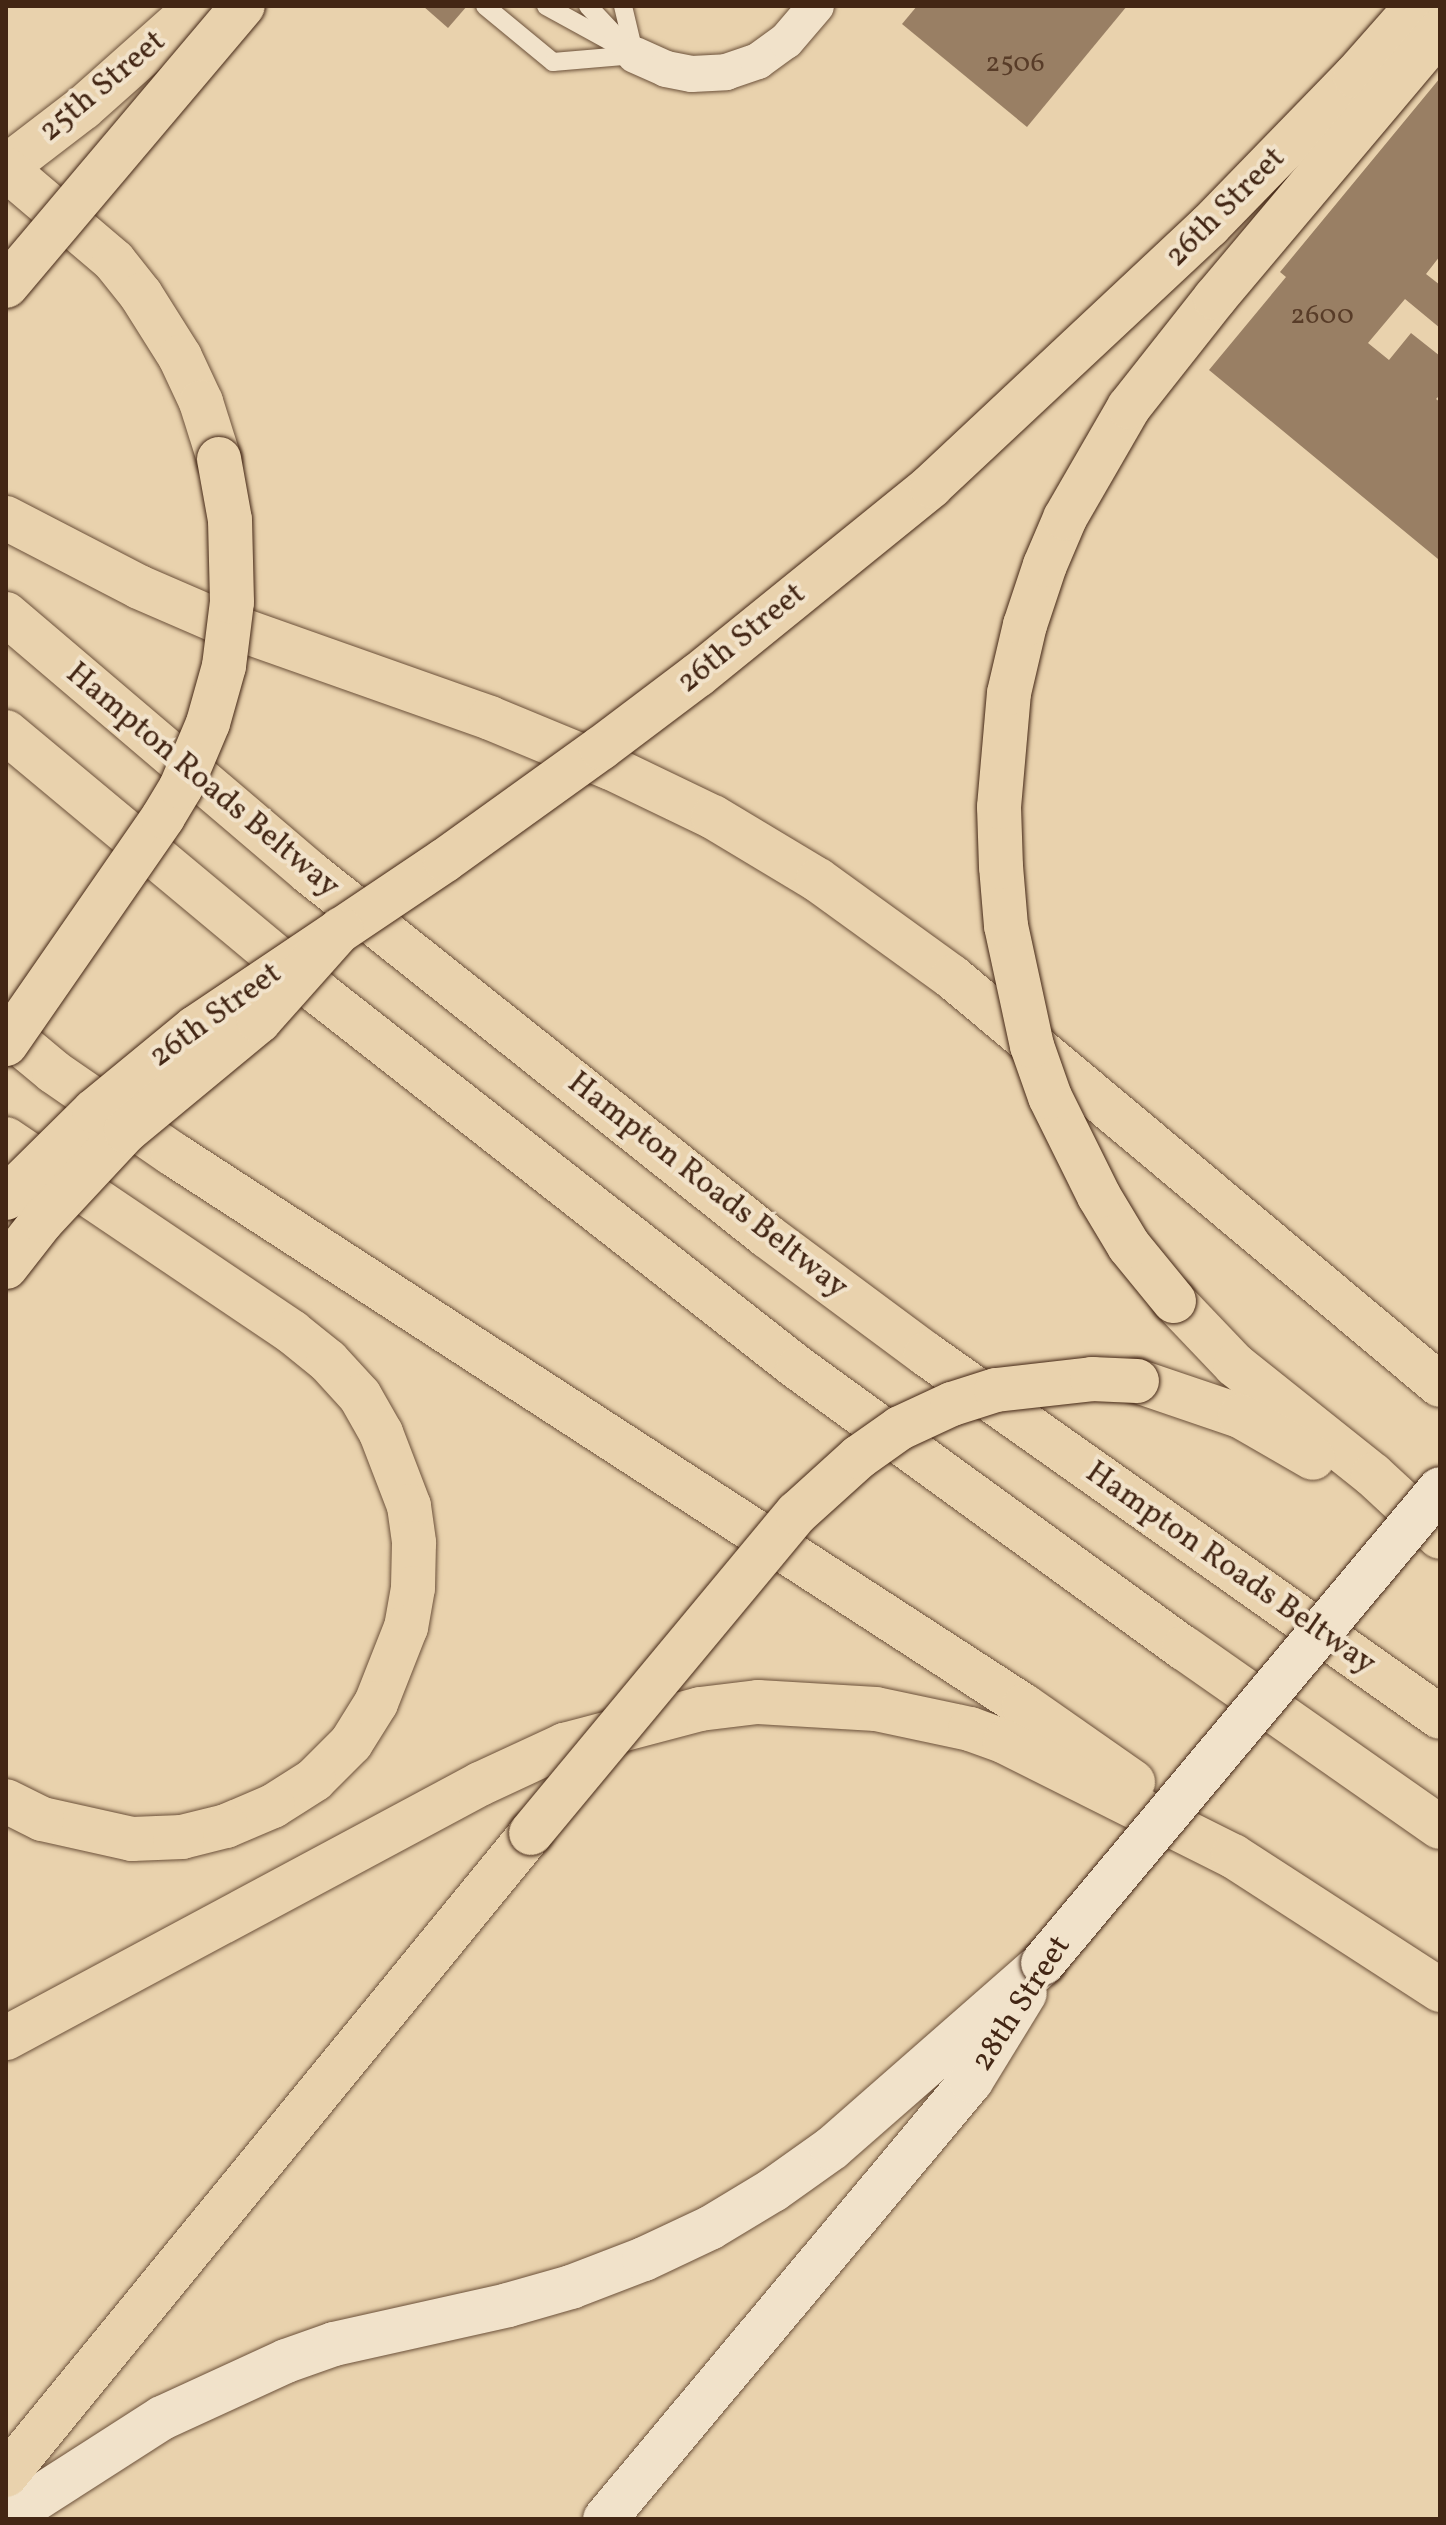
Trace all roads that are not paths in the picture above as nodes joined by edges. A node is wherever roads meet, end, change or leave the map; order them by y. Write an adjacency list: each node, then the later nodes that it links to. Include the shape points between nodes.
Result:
1 (198, 6): 11 (main road, 25th Street)
2 (243, 6): 12 (main road, bridge)
3 (485, 6): 10 (lane, via 553,62)
4 (546, 6): 10 (lane)
5 (588, 6): 10 (lane)
6 (623, 6): 10 (lane)
7 (816, 6): 10 (street, via 786,41 758,61 726,72 692,74)
8 (1417, 6): 16 (main road, 26th Street, bridge, via 1209,226 931,486 698,675 445,860)
9 (1440, 31): 24 (main road, bridge, via 1129,407 1065,518 1025,625 1009,693 999,807 1006,926 1032,1046 1050,1097 1129,1246 1235,1365 1373,1475)
10 (635, 55)
11 (6, 168): 18 (main road, bridge, via 114,261 180,357 219,459 230,520 232,602 224,666 188,774)
12 (6, 286)
13 (6, 518): 22 (main road, via 222,623 490,718 611,768 713,817 805,872 952,977)
14 (6, 614): 26 (main road, Hampton Roads Beltway, via 320,881 767,1236)
15 (6, 732): 28 (main road, via 319,993 798,1368)
16 (341, 929): 20 (main road, 26th Street, bridge, via 148,1065); 21 (main road, bridge, via 259,1021 126,1131)
17 (6, 1032): 29 (main road, via 173,1154 1099,1756)
18 (6, 1044)
19 (6, 1139): 27 (main road, via 328,1361 360,1396 381,1433 409,1506 414,1543 406,1627 376,1703 351,1743 314,1780 273,1806 182,1837 132,1839 42,1819)
20 (6, 1198)
21 (6, 1267)
22 (1440, 1385)
23 (1440, 1489): 30 (main road, 28th Street, bridge)
24 (1440, 1537)
25 (1440, 1546): 33 (main road, bridge, via 1283,1439 1240,1416 1137,1381 1092,1379 996,1390 900,1428 797,1513)
26 (1440, 1717)
27 (6, 1801)
28 (1440, 1827)
29 (1233, 1856): 31 (main road); 32 (main road, via 970,1729 817,1703 758,1702 700,1709 564,1745 520,1765)
30 (1043, 1963): 34 (main road, via 832,2148 710,2228 571,2287 334,2344 271,2367 162,2418); 35 (main road, 28th Street, via 971,2081)
31 (1440, 1990)
32 (6, 2038)
33 (6, 2475)
34 (6, 2518)
35 (605, 2519)

